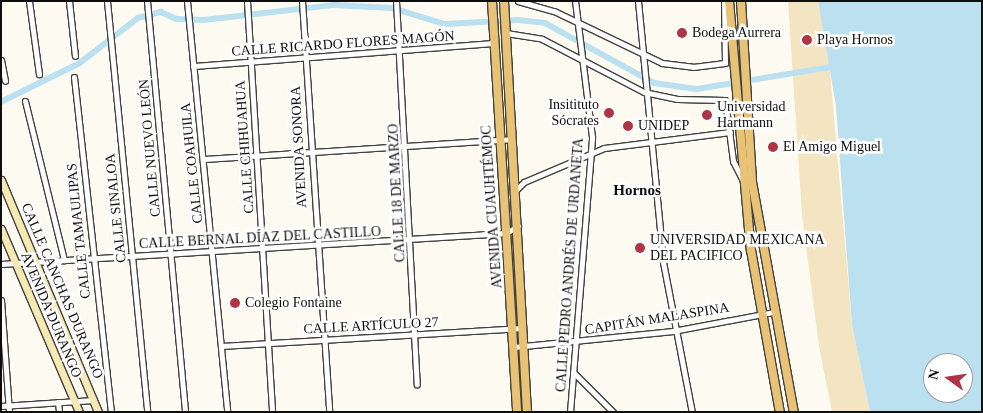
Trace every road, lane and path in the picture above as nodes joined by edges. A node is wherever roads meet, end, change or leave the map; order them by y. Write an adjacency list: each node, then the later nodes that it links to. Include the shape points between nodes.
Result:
1 (29, 1): 28 (street)
2 (69, 1): 22 (street)
3 (187, 1): 27 (street, CALLE COAHUILA)
4 (302, 1): 23 (street, AVENIDA SONORA)
5 (492, 1): 19 (main road, AVENIDA CUAUHTÉMOC)
6 (504, 1): 18 (main road, AVENIDA CUAUHTÉMOC)
7 (518, 1): 17 (street, via 542,6)
8 (575, 1): 17 (street, CALLE PEDRO ANDRÉS DE URDANETA)
9 (638, 1): 21 (street)
10 (724, 1): 21 (street, via 724,65 677,66)
11 (729, 1): 43 (main road)
12 (741, 1): 60 (main road, via 752,182)
13 (147, 2): 52 (street, CALLE NUEVO LEÓN)
14 (107, 3): 53 (street, CALLE SINALOA)
15 (247, 3): 25 (street, CALLE CHIHUAHUA)
16 (397, 3): 20 (street, CALLE 18 DE MARZO)
17 (580, 26): 21 (street); 26 (street, CALLE PEDRO ANDRÉS DE URDANETA)
18 (506, 31): 26 (street, via 542,39); 34 (main road, AVENIDA CUAUHTÉMOC)
19 (494, 43): 20 (street, CALLE RICARDO FLORES MAGÓN); 35 (main road, AVENIDA CUAUHTÉMOC)
20 (399, 51): 23 (street, CALLE RICARDO FLORES MAGÓN); 37 (street, CALLE 18 DE MARZO)
21 (640, 55): 31 (street)
22 (75, 56)
23 (305, 58): 25 (street, CALLE RICARDO FLORES MAGÓN); 38 (street, AVENIDA SONORA)
24 (1, 60): 30 (street)
25 (251, 62): 27 (street, CALLE RICARDO FLORES MAGÓN); 40 (street, CALLE CHIHUAHUA)
26 (585, 63): 31 (street); 39 (street, CALLE PEDRO ANDRÉS DE URDANETA)
27 (193, 66): 41 (street, CALLE COAHUILA)
28 (39, 74)
29 (74, 77): 54 (street, CALLE TAMAULIPAS)
30 (5, 81)
31 (644, 90): 33 (street, via 677,98 725,100); 36 (street)
32 (26, 101): 55 (street)
33 (730, 132): 36 (street); 43 (street, via 733,161)
34 (511, 139): 35 (street); 44 (main road, AVENIDA CUAUHTÉMOC)
35 (500, 140): 37 (street); 47 (main road, AVENIDA CUAUHTÉMOC)
36 (649, 142): 39 (street); 64 (street)
37 (405, 145): 38 (street); 48 (street, CALLE 18 DE MARZO)
38 (310, 152): 40 (street); 49 (street, AVENIDA SONORA)
39 (592, 152): 44 (street, via 524,182); 67 (street, CALLE PEDRO ANDRÉS DE URDANETA)
40 (258, 155): 41 (street); 50 (street, CALLE CHIHUAHUA)
41 (203, 159): 51 (street, CALLE COAHUILA)
42 (1, 180): 56 (main road, CALLE CANCHAS DURANGO)
43 (744, 183): 61 (main road)
44 (515, 191): 45 (main road, AVENIDA CUAUHTÉMOC)
45 (518, 226): 47 (street, CALLE BERNAL DÍAZ DEL CASTILLO); 62 (main road, AVENIDA CUAUHTÉMOC)
46 (1, 229): 57 (main road, AVENIDA DURANGO)
47 (506, 233): 48 (street, CALLE BERNAL DÍAZ DEL CASTILLO); 63 (main road, AVENIDA CUAUHTÉMOC)
48 (410, 240): 49 (street, CALLE BERNAL DÍAZ DEL CASTILLO); 65 (street, CALLE 18 DE MARZO)
49 (317, 246): 50 (street, CALLE BERNAL DÍAZ DEL CASTILLO); 66 (street, AVENIDA SONORA)
50 (263, 248): 51 (street, CALLE BERNAL DÍAZ DEL CASTILLO); 68 (street, CALLE CHIHUAHUA)
51 (212, 252): 52 (street, CALLE BERNAL DÍAZ DEL CASTILLO); 69 (street, CALLE COAHUILA)
52 (171, 254): 53 (street, CALLE BERNAL DÍAZ DEL CASTILLO); 85 (street, CALLE NUEVO LEÓN)
53 (132, 256): 54 (street, CALLE BERNAL DÍAZ DEL CASTILLO); 84 (street, CALLE SINALOA)
54 (92, 259): 55 (street, CALLE BERNAL DÍAZ DEL CASTILLO); 83 (street, CALLE TAMAULIPAS)
55 (64, 260): 56 (street, CALLE BERNAL DÍAZ DEL CASTILLO)
56 (36, 262): 57 (street, CALLE BERNAL DÍAZ DEL CASTILLO); 74 (main road, CALLE CANCHAS DURANGO)
57 (16, 263): 58 (street, CALLE BERNAL DÍAZ DEL CASTILLO); 76 (main road, AVENIDA DURANGO)
58 (1, 264)
59 (1, 300): 77 (street)
60 (774, 312): 61 (street, CAPITÁN MALASPINA); 95 (main road)
61 (760, 314): 64 (street, CAPITÁN MALASPINA); 94 (main road)
62 (522, 328): 63 (street, CALLE ARTÍCULO 27); 71 (main road, AVENIDA CUAUHTÉMOC)
63 (512, 329): 65 (street, CALLE ARTÍCULO 27); 70 (main road, AVENIDA CUAUHTÉMOC)
64 (673, 331): 67 (street, CAPITÁN MALASPINA); 93 (street)
65 (417, 335): 66 (street, CALLE ARTÍCULO 27); 73 (street, CALLE 18 DE MARZO)
66 (323, 340): 68 (street, CALLE ARTÍCULO 27); 88 (street, AVENIDA SONORA)
67 (576, 343): 71 (street, CAPITÁN MALASPINA); 72 (street, CALLE PEDRO ANDRÉS DE URDANETA)
68 (268, 344): 69 (street, CALLE ARTÍCULO 27); 87 (street, CALLE CHIHUAHUA)
69 (221, 346): 86 (street, CALLE COAHUILA)
70 (514, 347): 71 (street, CAPITÁN MALASPINA); 89 (main road, AVENIDA CUAUHTÉMOC)
71 (523, 348): 90 (main road, AVENIDA CUAUHTÉMOC)
72 (573, 372): 91 (street, CALLE PEDRO ANDRÉS DE URDANETA); 92 (street)
73 (417, 384)
74 (94, 400): 76 (street); 82 (main road, CALLE CANCHAS DURANGO)
75 (58, 402): 76 (street); 77 (street); 80 (street)
76 (74, 402): 81 (main road, AVENIDA DURANGO)
77 (9, 405): 78 (street); 79 (street)
78 (1, 406)
79 (9, 412)
80 (59, 412)
81 (78, 412)
82 (98, 412)
83 (111, 412)
84 (147, 412)
85 (185, 412)
86 (227, 412)
87 (272, 412)
88 (329, 412)
89 (517, 412)
90 (527, 412)
91 (570, 412)
92 (613, 412)
93 (692, 412)
94 (780, 412)
95 (794, 412)

